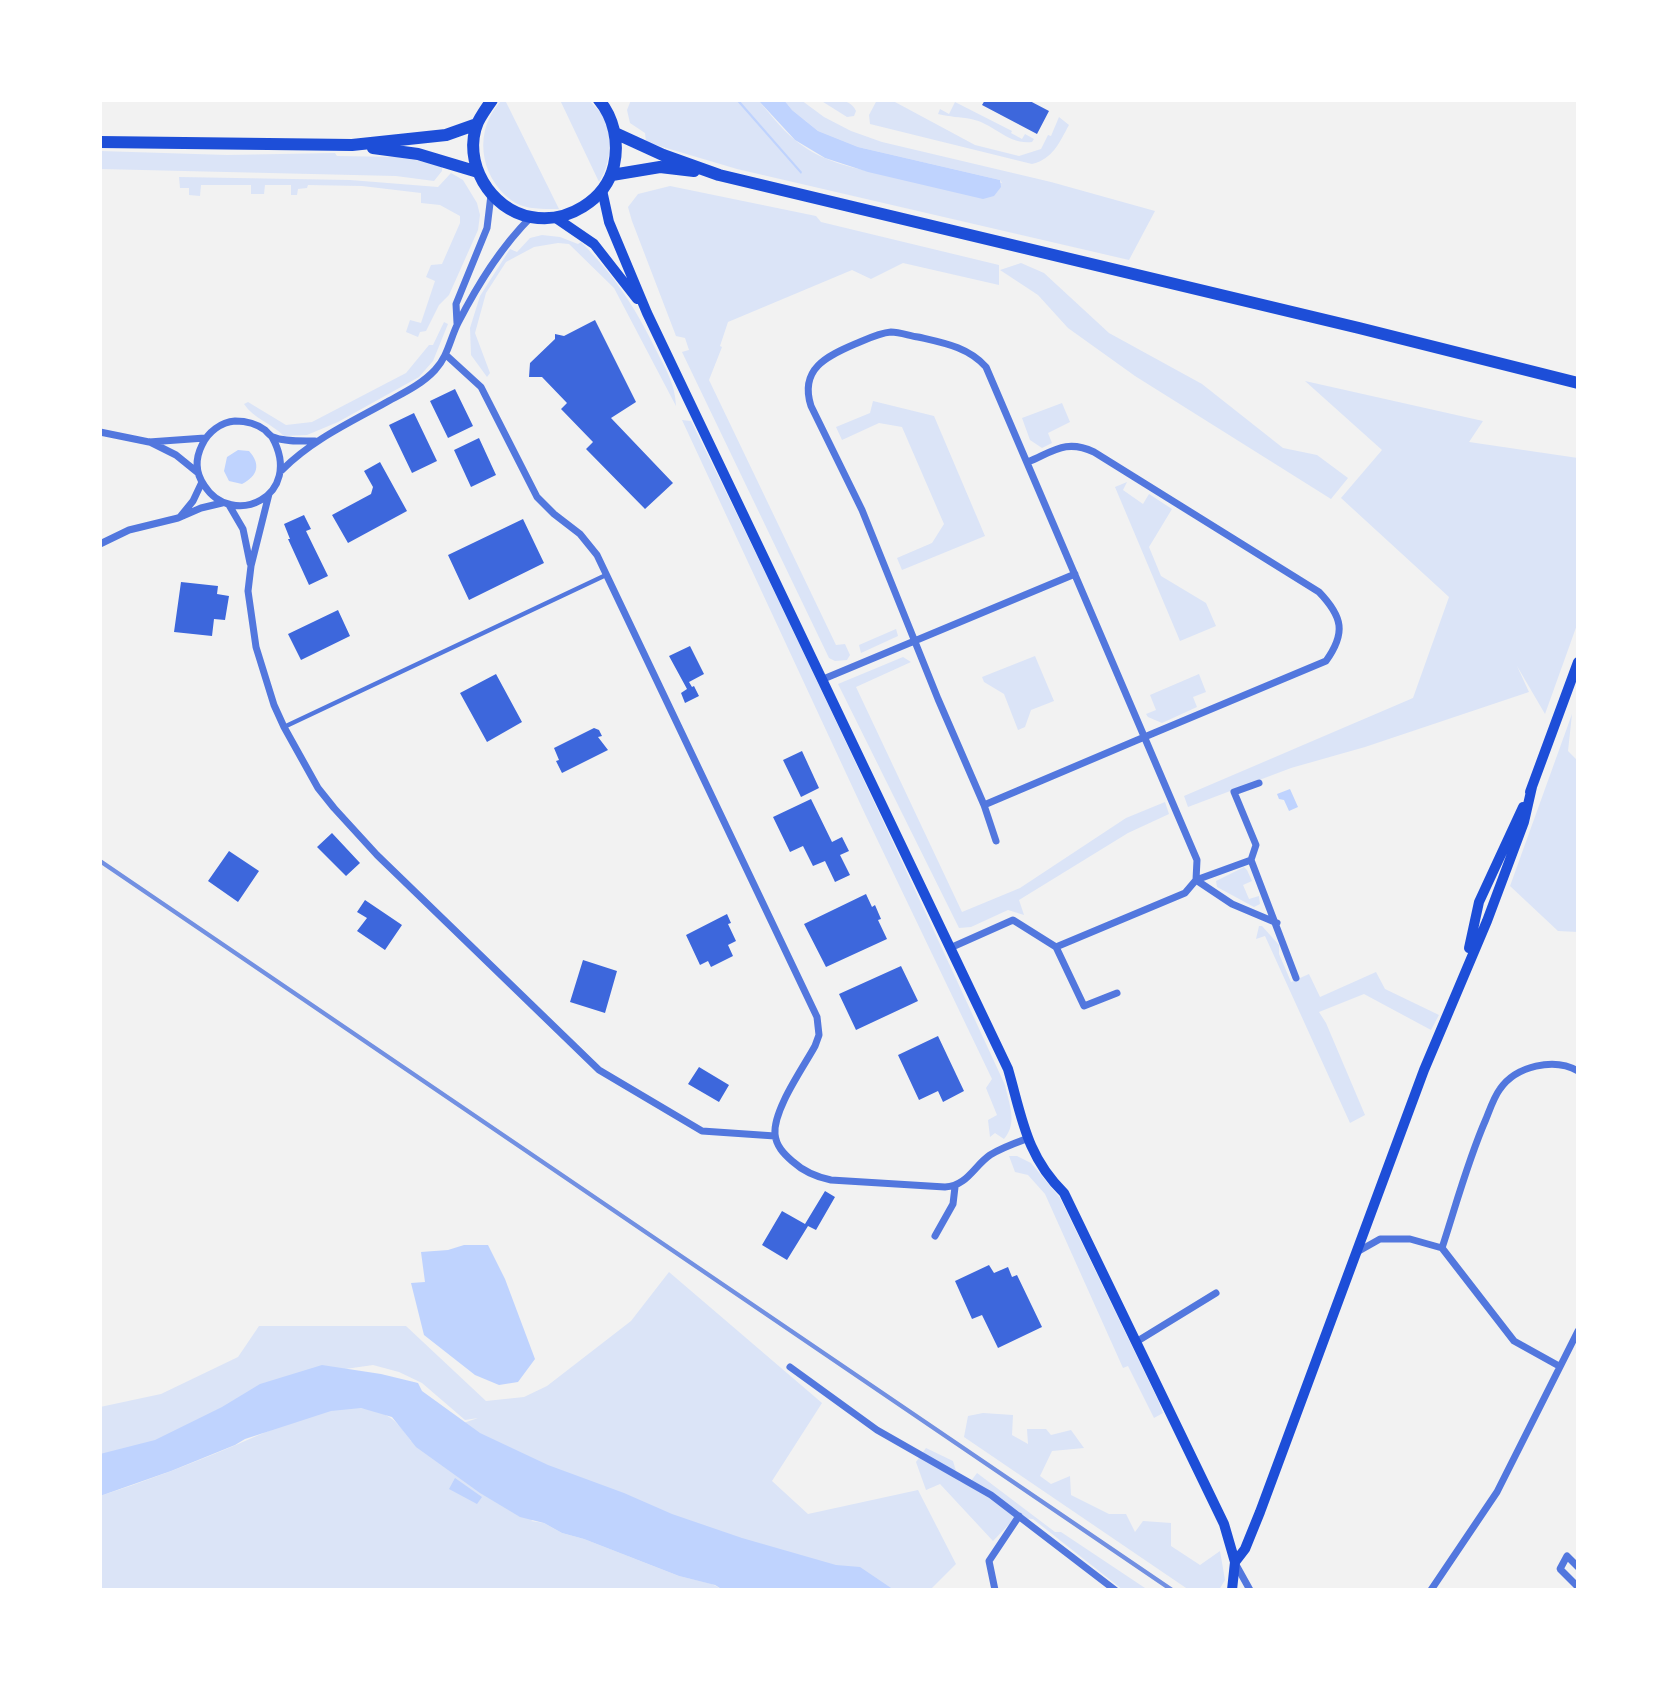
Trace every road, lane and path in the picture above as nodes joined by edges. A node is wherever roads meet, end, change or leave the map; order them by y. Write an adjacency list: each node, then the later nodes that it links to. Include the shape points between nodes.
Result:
1 (492, 100): 3 (main road)
2 (598, 100): 4 (main road)
3 (477, 124): 6 (main road, via 446,135); 7 (main road, via 473,151)
4 (615, 133): 8 (main road); 9 (main road)
5 (100, 142): 6 (main road)
6 (352, 145): 7 (main road, via 418,154)
7 (478, 172): 11 (main road)
8 (612, 175): 9 (main road, via 660,167); 10 (main road)
9 (719, 175): 17 (main road)
10 (602, 190): 13 (main road, via 581,209); 14 (main road, via 609,222)
11 (491, 194): 12 (main road, via 509,209); 15 (street, via 487,228 456,304)
12 (531, 217): 13 (main road); 15 (street, via 492,262)
13 (556, 218): 14 (main road, via 594,244)
14 (647, 313): 36 (main road)
15 (457, 325): 16 (street)
16 (446, 355): 21 (street, via 416,386); 33 (street, via 481,387 537,497 588,542)
17 (1575, 380)
18 (100, 432): 22 (street)
19 (272, 437): 20 (street, via 245,421 232,421); 21 (street); 24 (street, via 281,453)
20 (205, 438): 22 (street); 25 (street, via 197,454)
21 (316, 441): 24 (street)
22 (149, 442): 25 (street)
23 (1028, 462): 32 (street); 34 (street, via 986,367 965,350 893,332 830,355 816,368 807,393 811,406 862,510); 38 (street, via 1068,444 1094,452 1319,592 1338,616 1340,630 1326,662)
24 (282, 470): 27 (street)
25 (197, 472): 26 (street)
26 (202, 482): 28 (street, via 211,496); 29 (street)
27 (269, 494): 28 (street, via 255,503); 31 (street)
28 (226, 504): 29 (street); 31 (street, via 243,528)
29 (178, 518): 30 (street, via 129,530)
30 (100, 544)
31 (251, 566): 37 (street, via 248,591 256,647)
32 (1075, 574): 34 (street); 38 (street)
33 (606, 575): 37 (lane); 50 (street, via 819,1026 816,1046 776,1121)
34 (914, 640): 36 (street); 40 (street)
35 (1578, 662): 55 (main road, via 1532,787 1479,902 1464,971)
36 (821, 680): 46 (main road)
37 (284, 727): 50 (street, via 318,788 354,831 599,1070 702,1131)
38 (1144, 737): 40 (street); 43 (street, via 1198,860)
39 (1259, 783): 42 (street, via 1234,792 1256,845)
40 (984, 805): 41 (street)
41 (996, 841)
42 (1251, 860): 43 (street); 44 (street)
43 (1196, 880): 44 (street, via 1232,904); 45 (street, via 1185,893)
44 (1277, 923): 47 (street)
45 (1056, 947): 46 (street, via 1013,920); 48 (street, via 1084,1006)
46 (950, 948): 51 (main road, via 1008,1069)
47 (1296, 978)
48 (1117, 993)
49 (1578, 1071): 54 (street, via 1542,1064 1518,1072 1499,1090 1477,1140)
50 (775, 1136): 52 (street, via 787,1157 817,1177)
51 (1027, 1139): 52 (street, via 989,1156); 58 (main road, via 1063,1193)
52 (955, 1187): 53 (street, via 953,1204)
53 (935, 1236)
54 (1442, 1248): 55 (street, via 1410,1239 1380,1239); 59 (street, via 1514,1341)
55 (1356, 1252): 62 (main road, via 1261,1512)
56 (1216, 1293): 58 (street)
57 (1578, 1331): 59 (street)
58 (1136, 1342): 62 (main road, via 1224,1524)
59 (1559, 1366): 69 (street, via 1497,1492)
60 (790, 1367): 61 (street, via 877,1430 991,1494)
61 (1019, 1516): 65 (street, via 989,1561); 66 (street)
62 (1235, 1562): 67 (main road); 68 (street)
63 (1578, 1567): 64 (street, via 1567,1556 1560,1569)
64 (1578, 1587)
65 (995, 1590)
66 (1115, 1590)
67 (1232, 1590)
68 (1250, 1590)
69 (1431, 1590)

